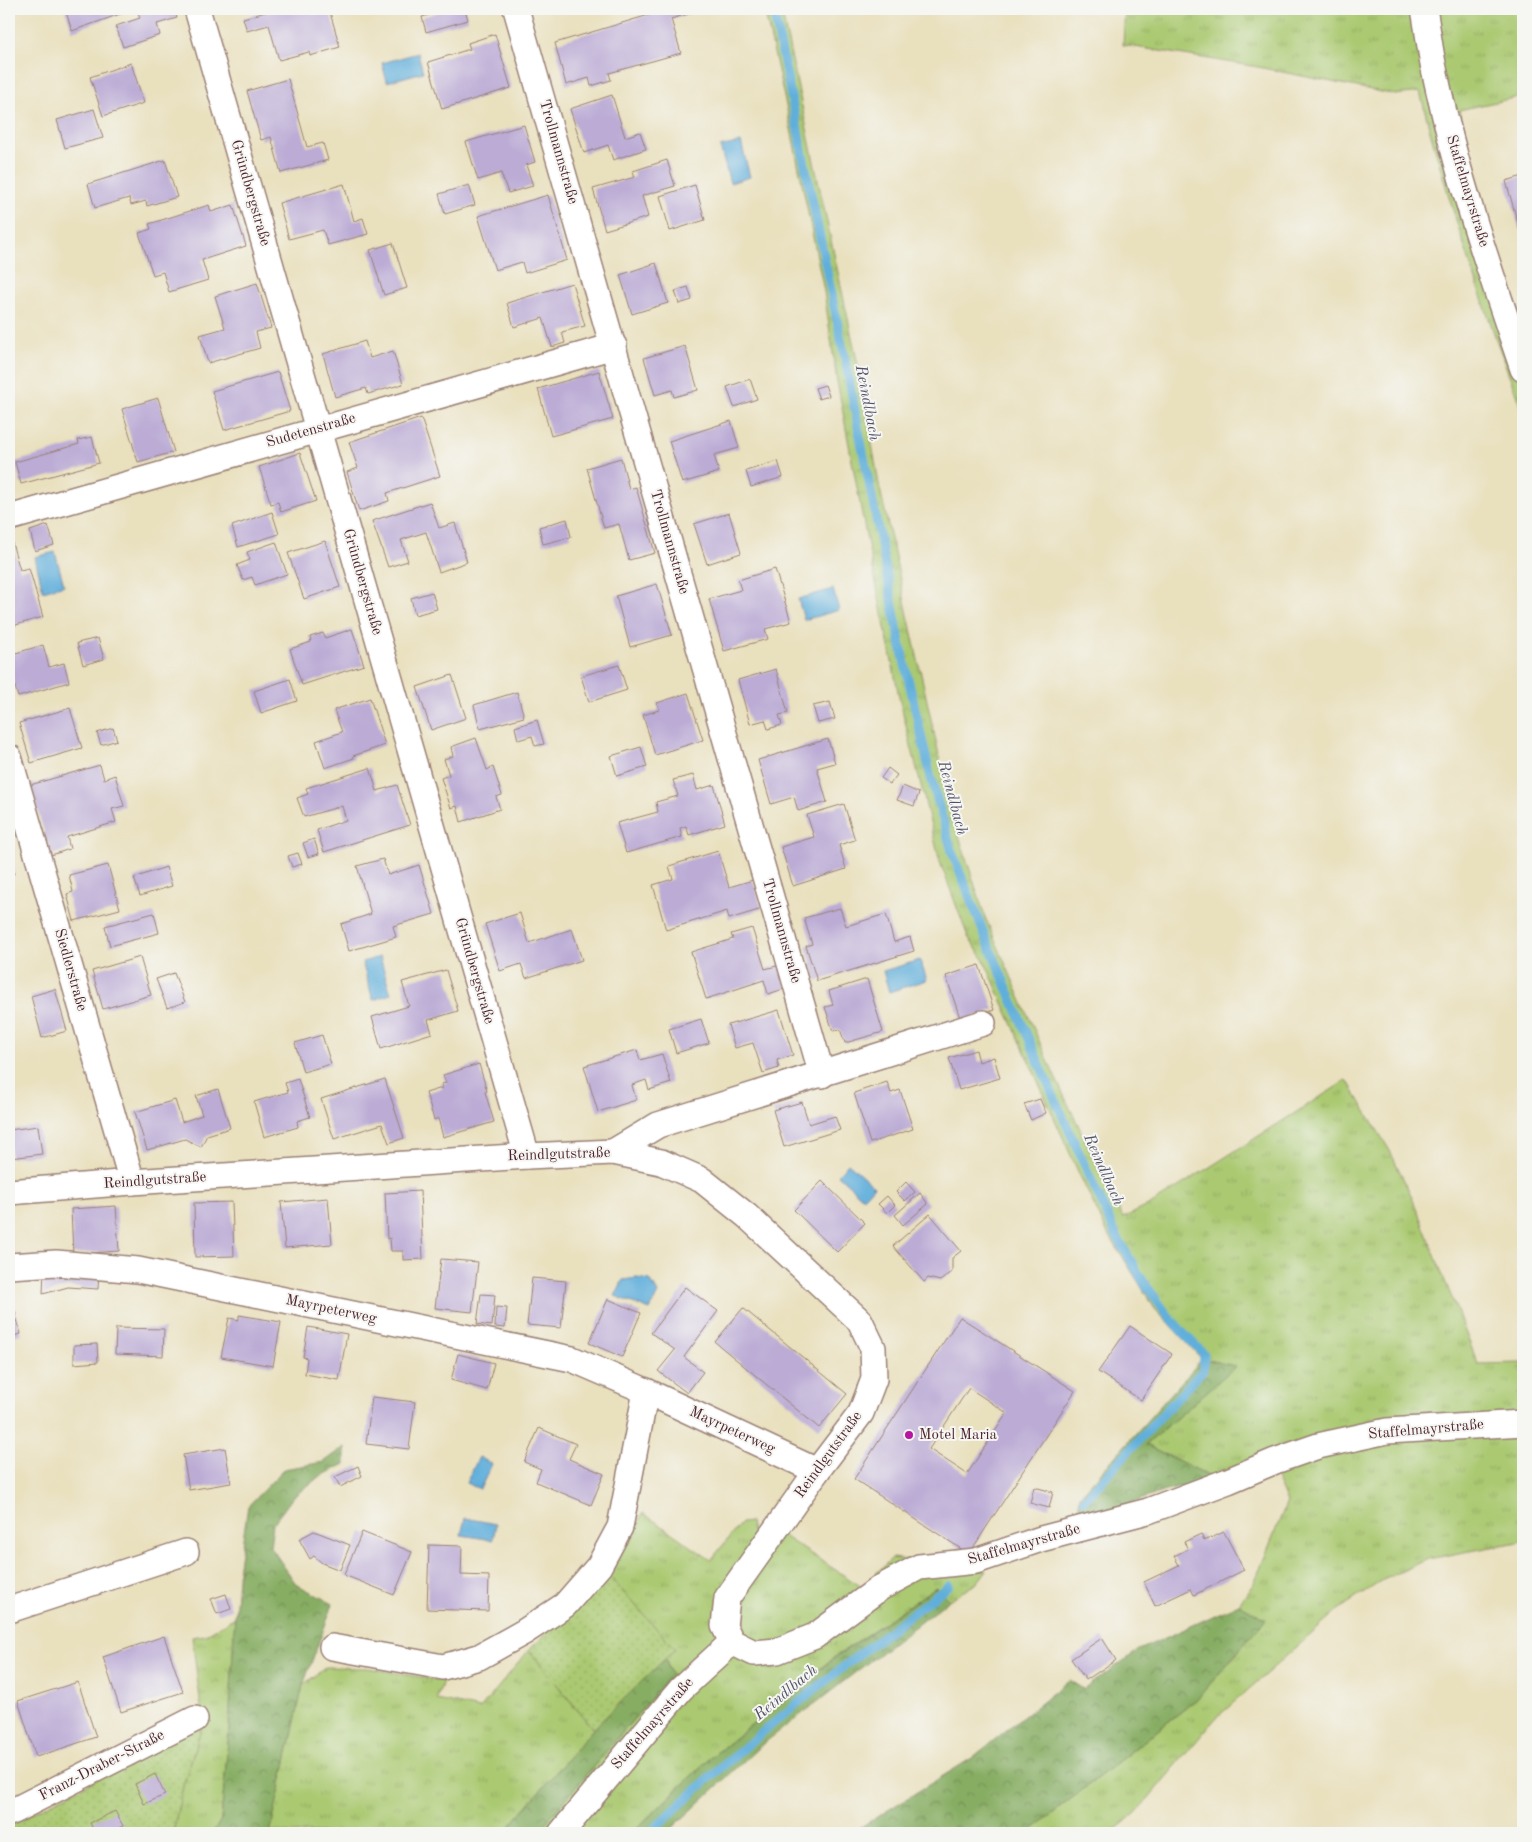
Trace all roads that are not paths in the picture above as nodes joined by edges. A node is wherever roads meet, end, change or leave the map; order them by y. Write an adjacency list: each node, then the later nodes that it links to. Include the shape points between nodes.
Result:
1 (197, 9): 6 (street, Gründbergstraße)
2 (516, 9): 4 (street, Trollmannstraße)
3 (1424, 9): 5 (street, Staffelmayrstraße, via 1434,72 1452,146)
4 (614, 346): 6 (street, Sudetenstraße); 10 (street, Trollmannstraße)
5 (1523, 369)
6 (318, 429): 7 (street, Sudetenstraße); 12 (street, Gründbergstraße)
7 (9, 518)
8 (9, 757): 13 (street, Siedlerstraße)
9 (983, 1023): 10 (street)
10 (822, 1075): 11 (street, via 658,1125)
11 (612, 1152): 12 (street, Reindlgutstraße); 18 (street, Reindlgutstraße, via 661,1162 702,1180 748,1216 860,1321 873,1348 874,1378 861,1413)
12 (527, 1156): 13 (street, Reindlgutstraße)
13 (132, 1182): 14 (street, Reindlgutstraße)
14 (9, 1192)
15 (9, 1266): 16 (street, Mayrpeterweg, via 56,1263 138,1270 572,1359)
16 (646, 1391): 18 (street, Mayrpeterweg); 22 (street, via 620,1527 599,1566 565,1605 479,1657 443,1667)
17 (1523, 1423): 21 (street, Staffelmayrstraße, via 1387,1431 1318,1446 1148,1510 1041,1539 976,1561 919,1567 880,1588 815,1636 777,1651 754,1652)
18 (817, 1471): 21 (street, Reindlgutstraße, via 727,1598 724,1626)
19 (186, 1552): 20 (street)
20 (9, 1610)
21 (732, 1642): 25 (street, Staffelmayrstraße, via 681,1689)
22 (332, 1647)
23 (195, 1719): 24 (street, Franz-Draber-Straße)
24 (9, 1813)
25 (561, 1833)

